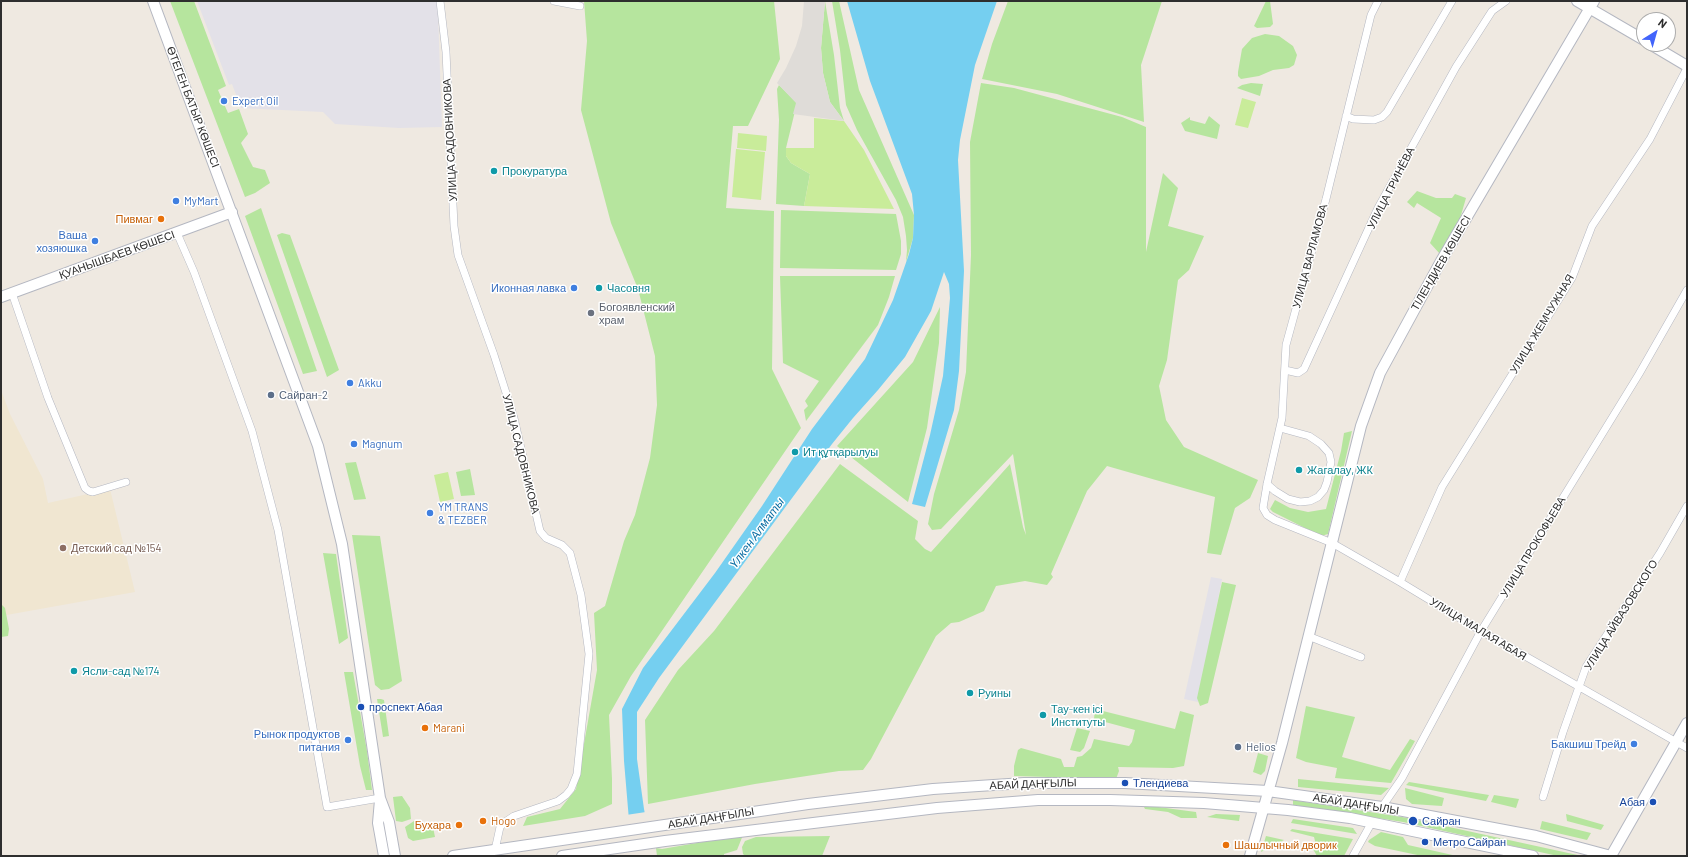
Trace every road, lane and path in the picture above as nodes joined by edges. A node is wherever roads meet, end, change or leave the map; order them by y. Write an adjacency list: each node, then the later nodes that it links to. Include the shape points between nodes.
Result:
1 (153, 1): 14 (main road, ӨТЕГЕН БАТЫР КӨШЕСІ)
2 (440, 1): 40 (street, УЛИЦА САДОВНИКОВА, via 446,52 454,226 458,255 514,418 540,531 546,538 562,545 570,553 581,595 589,654 577,774 571,788 558,801 504,822 500,827)
3 (554, 1): 9 (street)
4 (1378, 1): 13 (street, УЛИЦА ВАРЛАМОВА, via 1371,15)
5 (1452, 1): 13 (street, via 1387,112 1374,120)
6 (1506, 1): 19 (street, УЛИЦА ГРИНЁВА, via 1492,11 1456,67 1378,208 1304,369 1298,373)
7 (1577, 1): 8 (main road)
8 (1592, 5): 10 (main road); 25 (main road, ТІЛЕНДИЕВ КӨШЕСІ, via 1441,261 1380,373 1362,426)
9 (580, 6)
10 (1636, 35)
11 (1663, 52): 12 (main road)
12 (1687, 67): 26 (street, УЛИЦА ЖЕМЧУЖНАЯ, via 1650,139 1592,226 1572,278 1442,488)
13 (1346, 116): 19 (street, УЛИЦА ВАРЛАМОВА, via 1286,345)
14 (232, 212): 15 (main road, ҚУАНЫШБАЕВ КӨШЕСІ); 36 (main road, ӨТЕГЕН БАТЫР КӨШЕСІ, via 318,446 342,544)
15 (177, 233): 17 (main road, ҚУАНЫШБАЕВ КӨШЕСІ); 36 (street, via 194,272 252,431 278,530 327,807)
16 (1687, 290): 27 (street, УЛИЦА ПРОКОФЬЕВА)
17 (12, 293): 18 (main road, ҚУАНЫШБАЕВ КӨШЕСІ); 21 (street, via 48,398 85,488 93,492)
18 (1, 297)
19 (1285, 370): 20 (street, УЛИЦА ВАРЛАМОВА)
20 (1280, 428): 22 (street, УЛИЦА ВАРЛАМОВА); 22 (street, via 1309,436 1329,453 1331,462 1327,482 1318,497 1300,502 1288,499)
21 (126, 482)
22 (1267, 484): 24 (street, УЛИЦА ВАРЛАМОВА, via 1263,508)
23 (1687, 506): 30 (street, УЛИЦА АЙВАЗОВСКОГО, via 1660,553 1586,667)
24 (1267, 514): 25 (street, УЛИЦА МАЛАЯ АБАЯ, via 1275,520)
25 (1332, 543): 26 (street, УЛИЦА МАЛАЯ АБАЯ); 28 (main road, ТІЛЕНДИЕВ КӨШЕСІ)
26 (1400, 582): 27 (street, УЛИЦА МАЛАЯ АБАЯ)
27 (1481, 631): 30 (street, УЛИЦА МАЛАЯ АБАЯ); 37 (street, УЛИЦА ПРОКОФЬЕВА, via 1402,778)
28 (1308, 636): 29 (street); 34 (main road, ТІЛЕНДИЕВ КӨШЕСІ)
29 (1361, 657)
30 (1579, 687): 32 (street, УЛИЦА МАЛАЯ АБАЯ); 35 (street, УЛИЦА АЙВАЗОВСКОГО)
31 (1687, 724): 32 (main road)
32 (1676, 743): 33 (street, УЛИЦА МАЛАЯ АБАЯ); 48 (main road)
33 (1687, 748)
34 (1268, 791): 37 (main road, АБАЙ ДАҢҒЫЛЫ); 38 (main road); 40 (main road, АБАЙ ДАҢҒЫЛЫ, via 1125,783 1009,784 933,789 808,804)
35 (1543, 797)
36 (380, 798): 41 (main road, via 378,823); 42 (main road, via 389,822)
37 (1382, 807): 48 (main road, АБАЙ ДАҢҒЫЛЫ, via 1536,836)
38 (1263, 808): 39 (main road, АБАЙ ДАҢҒЫЛЫ); 44 (main road, АБАЙ ДАҢҒЫЛЫ, via 1204,803 1038,800 936,808 624,846); 45 (main road)
39 (1372, 822): 46 (street); 47 (main road, АБАЙ ДАҢҒЫЛЫ)
40 (495, 850): 43 (main road, АБАЙ ДАҢҒЫЛЫ)
41 (384, 856)
42 (395, 856)
43 (453, 856)
44 (562, 856)
45 (1250, 856)
46 (1353, 856)
47 (1533, 856)
48 (1611, 856)

